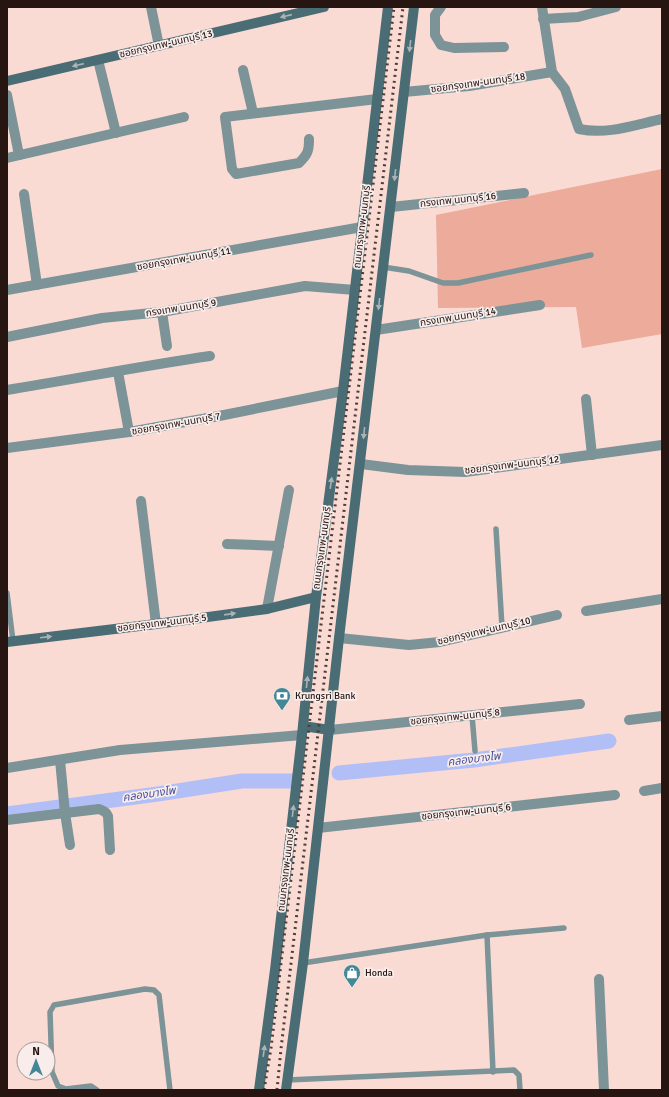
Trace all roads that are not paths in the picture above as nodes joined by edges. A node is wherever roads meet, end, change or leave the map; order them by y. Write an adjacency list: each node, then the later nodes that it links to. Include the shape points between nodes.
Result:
1 (150, 7): 9 (street)
2 (324, 7): 9 (main road, ซอยกรุงเทพ-นนทบุรี 13, one-way to 9)
3 (388, 7): 17 (main road, ถนนกรุงเทพ-นนทบุรี)
4 (414, 7): 15 (main road, one-way to 15)
5 (441, 7): 10 (street, via 435,15 435,35 441,45 454,48)
6 (542, 7): 8 (street)
7 (616, 7): 8 (street, via 578,17)
8 (543, 19): 13 (street)
9 (159, 46): 11 (main road, ซอยกรุงเทพ-นนทบุรี 13)
10 (504, 47)
11 (98, 60): 14 (main road, ซอยกรุงเทพ-นนทบุรี 13, one-way to 14); 21 (street)
12 (243, 70): 18 (street)
13 (552, 72): 15 (street, ซอยกรุงเทพ-นนทบุรี 18, via 469,86); 20 (street, via 565,89 579,129 592,132 612,130)
14 (7, 81)
15 (404, 92): 27 (main road, one-way to 27)
16 (7, 94): 23 (street)
17 (377, 99): 18 (street); 28 (main road, ถนนกรุงเทพ-นนทบุรี)
18 (253, 113): 22 (street, via 224,116 232,169 236,174 299,163 308,152)
19 (184, 118): 21 (street)
20 (662, 119)
21 (116, 133): 23 (street)
22 (310, 139)
23 (19, 155): 24 (street)
24 (7, 158)
25 (524, 193): 27 (street, กรงเทพ นนทบุรี 16)
26 (24, 194): 31 (street)
27 (391, 207): 30 (main road)
28 (362, 227): 31 (street, ซอยกรุงเทพ-นนทบุรี 11); 33 (main road, ถนนกรุงเทพ-นนทบุรี)
29 (591, 255): 30 (lane, via 443,283 409,271)
30 (383, 267): 36 (main road, one-way to 36)
31 (37, 285): 32 (street, ซอยกรุงเทพ-นนทบุรี 11)
32 (7, 290)
33 (355, 290): 35 (street, กรงเทพ นนทบุรี 9, via 305,286); 42 (main road, ถนนกรุงเทพ-นนทบุรี)
34 (540, 305): 36 (street, กรงเทพ นนทบุรี 14)
35 (162, 312): 37 (street, กรงเทพ นนทบุรี 9, via 102,318); 38 (street)
36 (376, 330): 48 (main road, one-way to 48)
37 (7, 337)
38 (167, 346)
39 (210, 356): 40 (street)
40 (118, 372): 41 (street); 44 (street)
41 (7, 390)
42 (343, 391): 44 (street, ซอยกรุงเทพ-นนทบุรี 7); 55 (main road, ถนนกรุงเทพ-นนทบุรี, one-way to 42)
43 (586, 399): 47 (street)
44 (128, 432): 46 (street, ซอยกรุงเทพ-นนทบุรี 7)
45 (662, 445): 47 (street, ซอยกรุงเทพ-นนทบุรี 12)
46 (7, 448)
47 (592, 455): 48 (street, ซอยกรุงเทพ-นนทบุรี 12, via 465,472 408,470)
48 (361, 464): 62 (main road)
49 (289, 490): 53 (street)
50 (141, 501): 60 (street)
51 (496, 529): 61 (lane)
52 (227, 544): 53 (street)
53 (279, 546): 57 (street)
54 (7, 593): 63 (lane)
55 (316, 597): 57 (main road, ซอยกรุงเทพ-นนทบุรี 5); 68 (main road, ถนนกรุงเทพ-นนทบุรี, one-way to 55)
56 (662, 599): 58 (street)
57 (267, 609): 60 (main road, ซอยกรุงเทพ-นนทบุรี 5, one-way to 57)
58 (586, 611)
59 (557, 615): 61 (street, ซอยกรุงเทพ-นนทบุรี 10)
60 (156, 624): 63 (main road, ซอยกรุงเทพ-นนทบุรี 5, one-way to 60)
61 (502, 627): 62 (street, ซอยกรุงเทพ-นนทบุรี 10, via 440,642 410,645)
62 (339, 638): 69 (main road)
63 (10, 641)
64 (580, 704): 65 (street, ซอยกรุงเทพ-นนทบุรี 8)
65 (472, 715): 69 (street, ซอยกรุงเทพ-นนทบุรี 8); 70 (lane)
66 (662, 716): 67 (street)
67 (629, 720)
68 (302, 730): 69 (main road); 71 (street, via 120,750); 89 (main road, ถนนกรุงเทพ-นนทบุรี, one-way to 68)
69 (330, 730): 78 (main road)
70 (474, 751)
71 (60, 760): 72 (street); 76 (street)
72 (7, 768)
73 (662, 788): 74 (street)
74 (644, 790)
75 (615, 795): 78 (street, ซอยกรุงเทพ-นนทบุรี 6)
76 (65, 809): 77 (street); 79 (street); 80 (street, via 106,812)
77 (7, 820)
78 (318, 828): 83 (main road)
79 (70, 845)
80 (110, 850)
81 (564, 928): 82 (lane)
82 (487, 935): 83 (lane); 85 (lane)
83 (303, 964): 86 (main road)
84 (599, 979): 91 (street)
85 (493, 1072): 86 (lane); 90 (lane, via 518,1072)
86 (286, 1085)
87 (98, 1090): 88 (lane, via 91,1086 66,1089 58,1086 52,1072 50,1012 54,1005 145,989 154,990 159,995)
88 (170, 1090)
89 (259, 1090)
90 (520, 1090)
91 (604, 1090)

